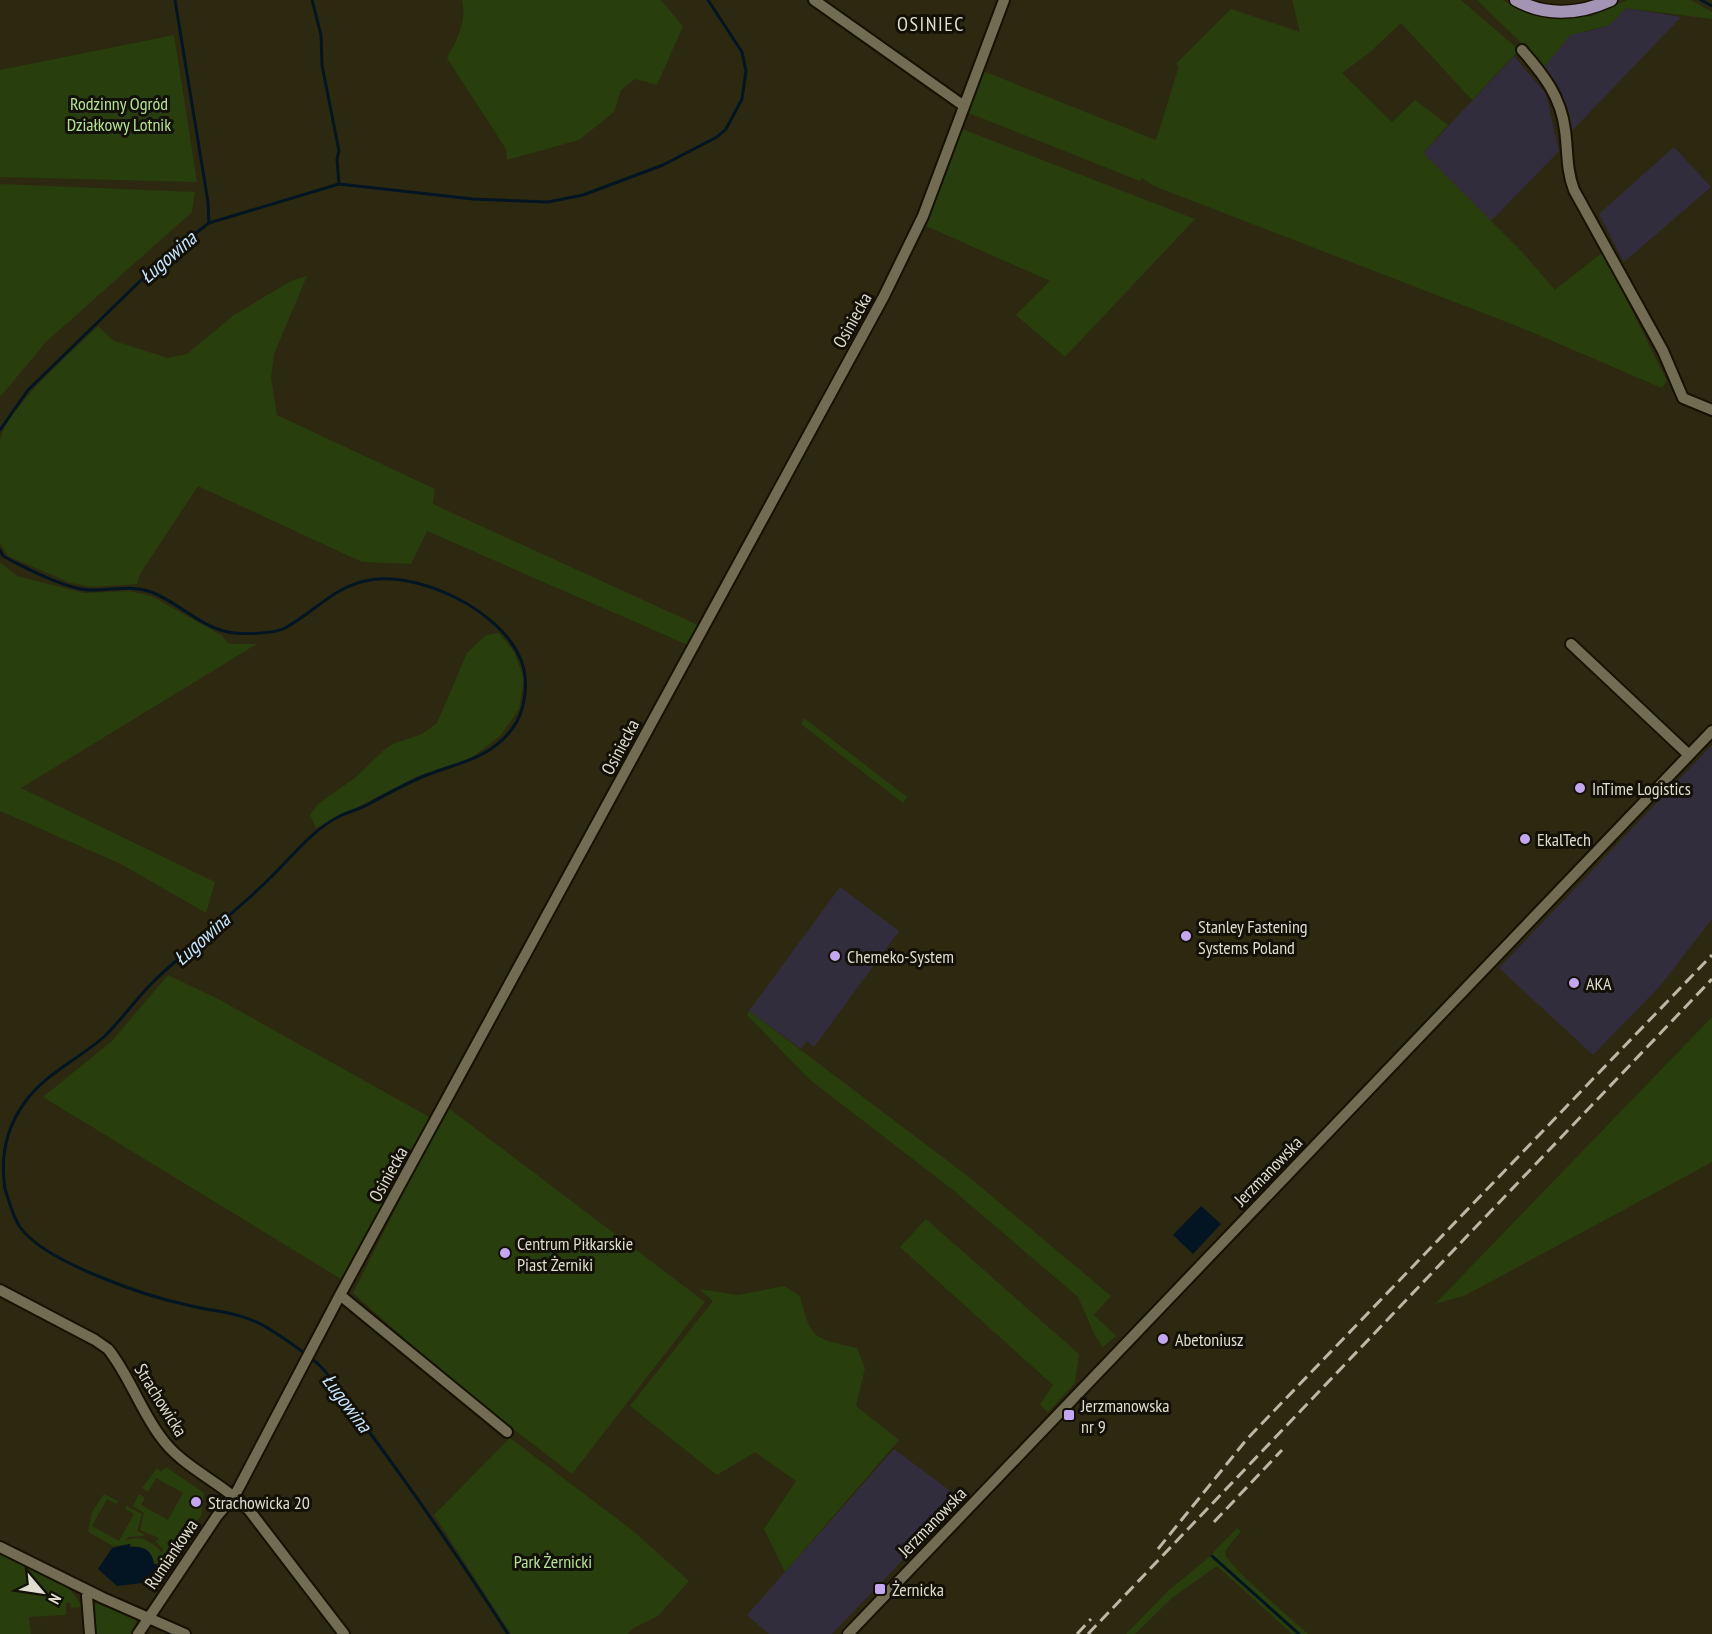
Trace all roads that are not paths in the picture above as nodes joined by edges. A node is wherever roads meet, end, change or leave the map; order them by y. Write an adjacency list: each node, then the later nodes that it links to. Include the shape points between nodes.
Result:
1 (814, 0): 6 (street)
2 (1004, 0): 6 (street, Osiniecka)
3 (1516, 0): 4 (main road, via 1560,12)
4 (1611, 0)
5 (1522, 50): 7 (street, via 1551,85 1561,107 1568,174 1574,190 1663,351 1683,398)
6 (964, 106): 12 (street, Osiniecka, via 923,216 884,296)
7 (1712, 410)
8 (1571, 644): 10 (street)
9 (1712, 730): 10 (street, Jerzmanowska)
10 (1689, 755): 22 (street, Jerzmanowska)
11 (0, 1290): 14 (street, Strachowicka, via 108,1349 160,1437 186,1462)
12 (340, 1295): 13 (street); 14 (street, Osiniecka)
13 (507, 1432)
14 (235, 1495): 17 (street, Rumiankowa); 21 (street, Strachowicka)
15 (0, 1547): 16 (street)
16 (89, 1591): 17 (street); 18 (street)
17 (148, 1617): 19 (street, Rumiankowa); 20 (street)
18 (90, 1634)
19 (138, 1634)
20 (185, 1634)
21 (344, 1634)
22 (848, 1634)

